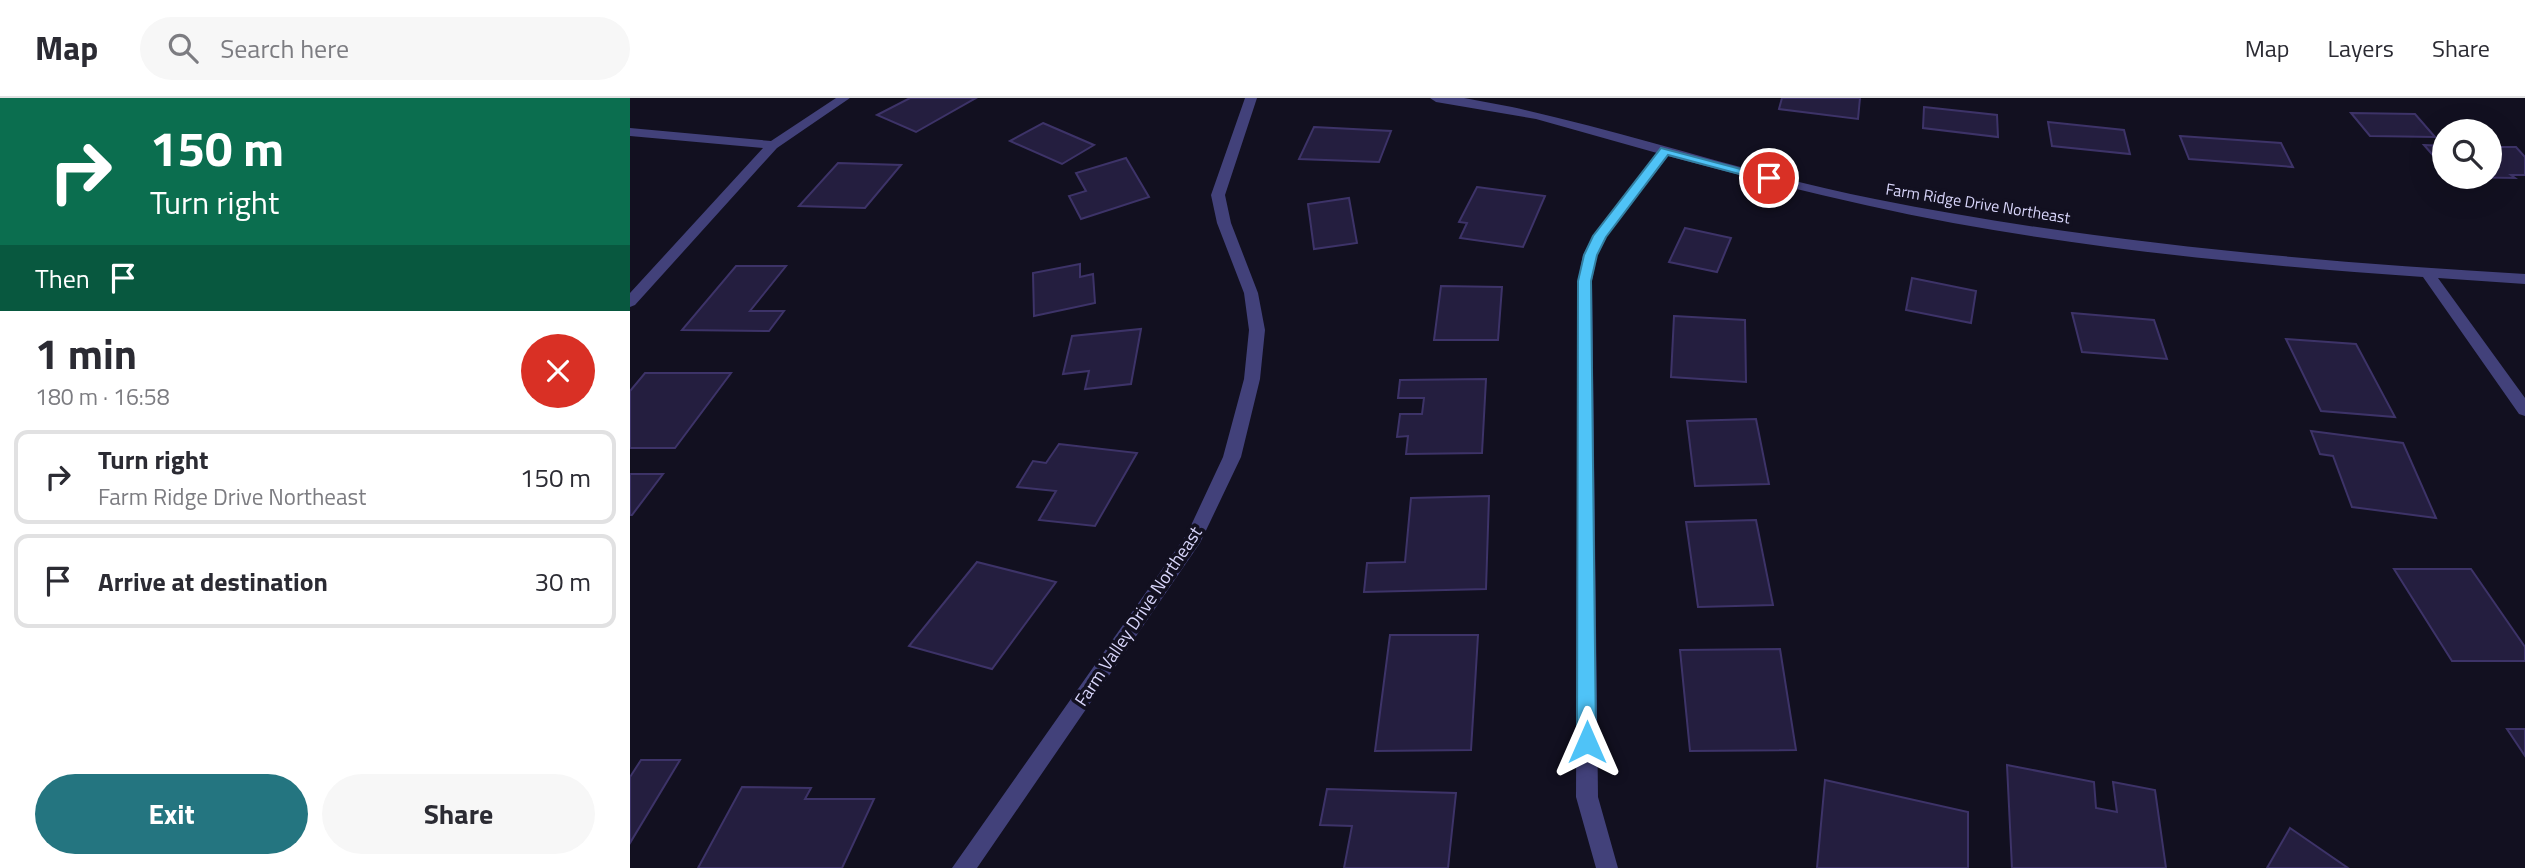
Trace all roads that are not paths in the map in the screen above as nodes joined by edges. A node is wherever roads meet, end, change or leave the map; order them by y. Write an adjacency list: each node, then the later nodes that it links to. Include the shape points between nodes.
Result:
1 (844, 98): 5 (street)
2 (1251, 98): 11 (street, Farm Valley Drive Northeast, via 1218,195 1251,293 1257,330 1252,379 1232,457 1194,537)
3 (1436, 98): 6 (street, Farm Ridge Drive Northeast, via 1534,114)
4 (630, 132): 5 (street)
5 (773, 145): 9 (street)
6 (1665, 151): 7 (street, Farm Ridge Drive Northeast, via 1875,204 2018,228 2225,256); 12 (street, via 1600,236 1585,281 1587,797)
7 (2427, 274): 8 (street, Farm Ridge Drive Northeast); 10 (street)
8 (2525, 279)
9 (630, 302)
10 (2525, 410)
11 (963, 868)
12 (1607, 868)

